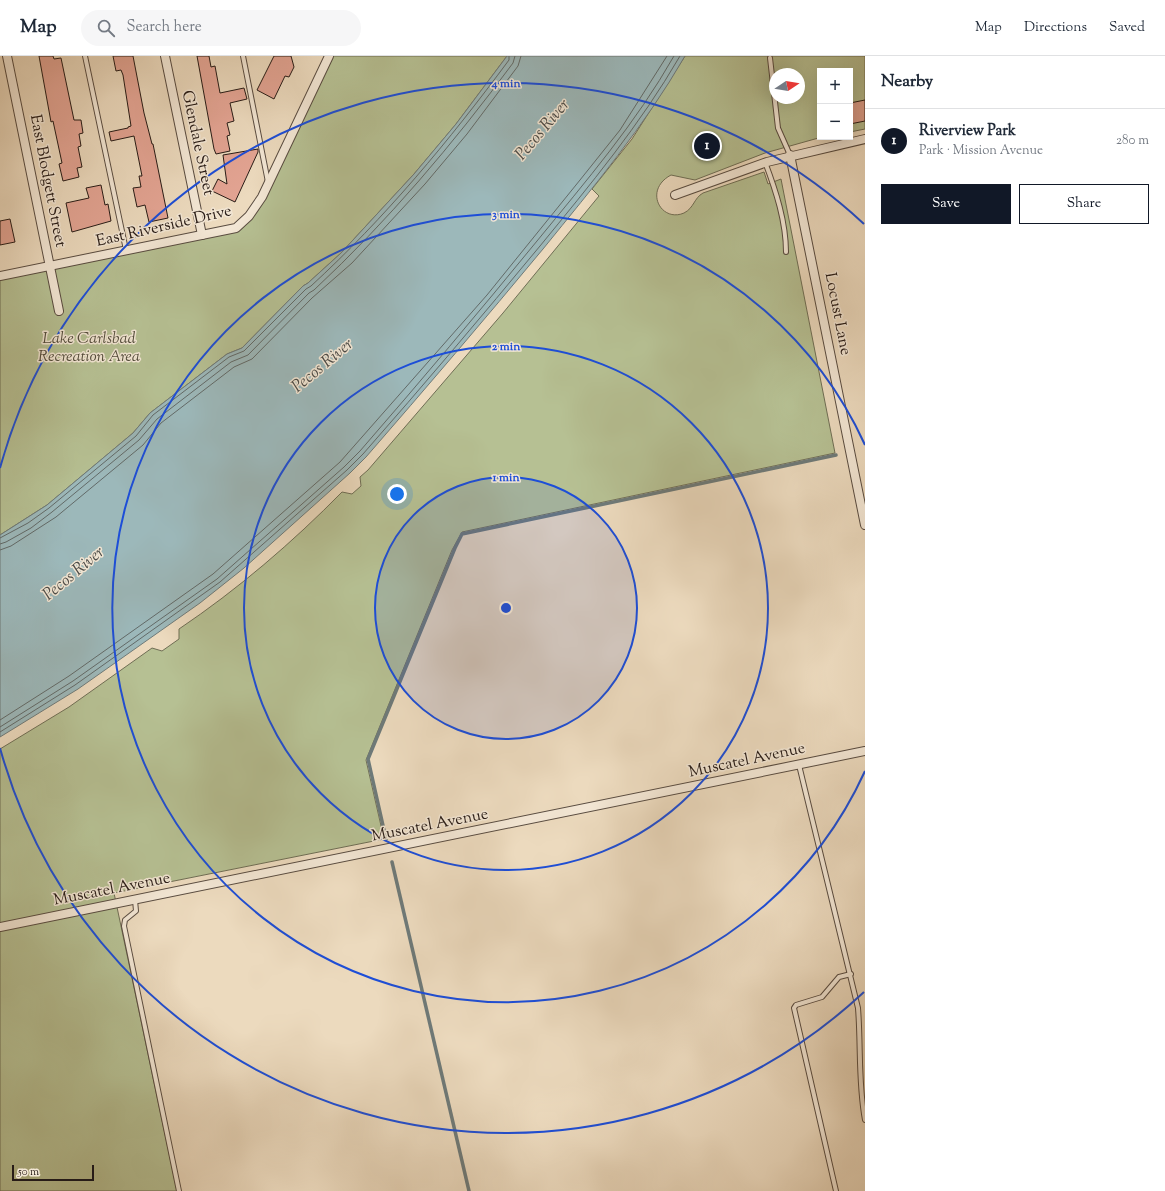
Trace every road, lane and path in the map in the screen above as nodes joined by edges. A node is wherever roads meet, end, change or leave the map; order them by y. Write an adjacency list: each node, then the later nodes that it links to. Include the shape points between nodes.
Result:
1 (7, 56): 17 (street, East Blodgett Street)
2 (85, 56): 15 (lane)
3 (165, 56): 14 (street, Glendale Street)
4 (243, 56): 12 (lane)
5 (321, 56): 8 (street)
6 (329, 56): 8 (street, East Riverside Drive)
7 (770, 58): 10 (lane, via 778,128)
8 (323, 67): 12 (street, East Riverside Drive)
9 (865, 139): 10 (street)
10 (790, 155): 11 (street); 20 (street, Locust Lane)
11 (765, 162): 13 (street); 16 (lane, via 773,182 786,236)
12 (269, 184): 14 (street, East Riverside Drive, via 257,206 243,223 236,228)
13 (675, 195)
14 (202, 235): 15 (street, East Riverside Drive)
15 (126, 250): 17 (street, East Riverside Drive)
16 (786, 252)
17 (50, 266): 18 (street, East Riverside Drive); 19 (street, East Blodgett Street)
18 (0, 276)
19 (59, 311)
20 (865, 525)
21 (865, 751): 22 (street, Muscatel Avenue)
22 (799, 764): 23 (street, Muscatel Avenue); 25 (lane)
23 (135, 900): 24 (street, Muscatel Avenue); 27 (lane, via 136,911 125,920 124,926)
24 (0, 927)
25 (851, 974): 26 (lane, via 858,1008 861,1045 859,1065); 28 (lane, via 839,977 822,997 796,1005 794,1008)
26 (865, 1120)
27 (179, 1191)
28 (836, 1191)

